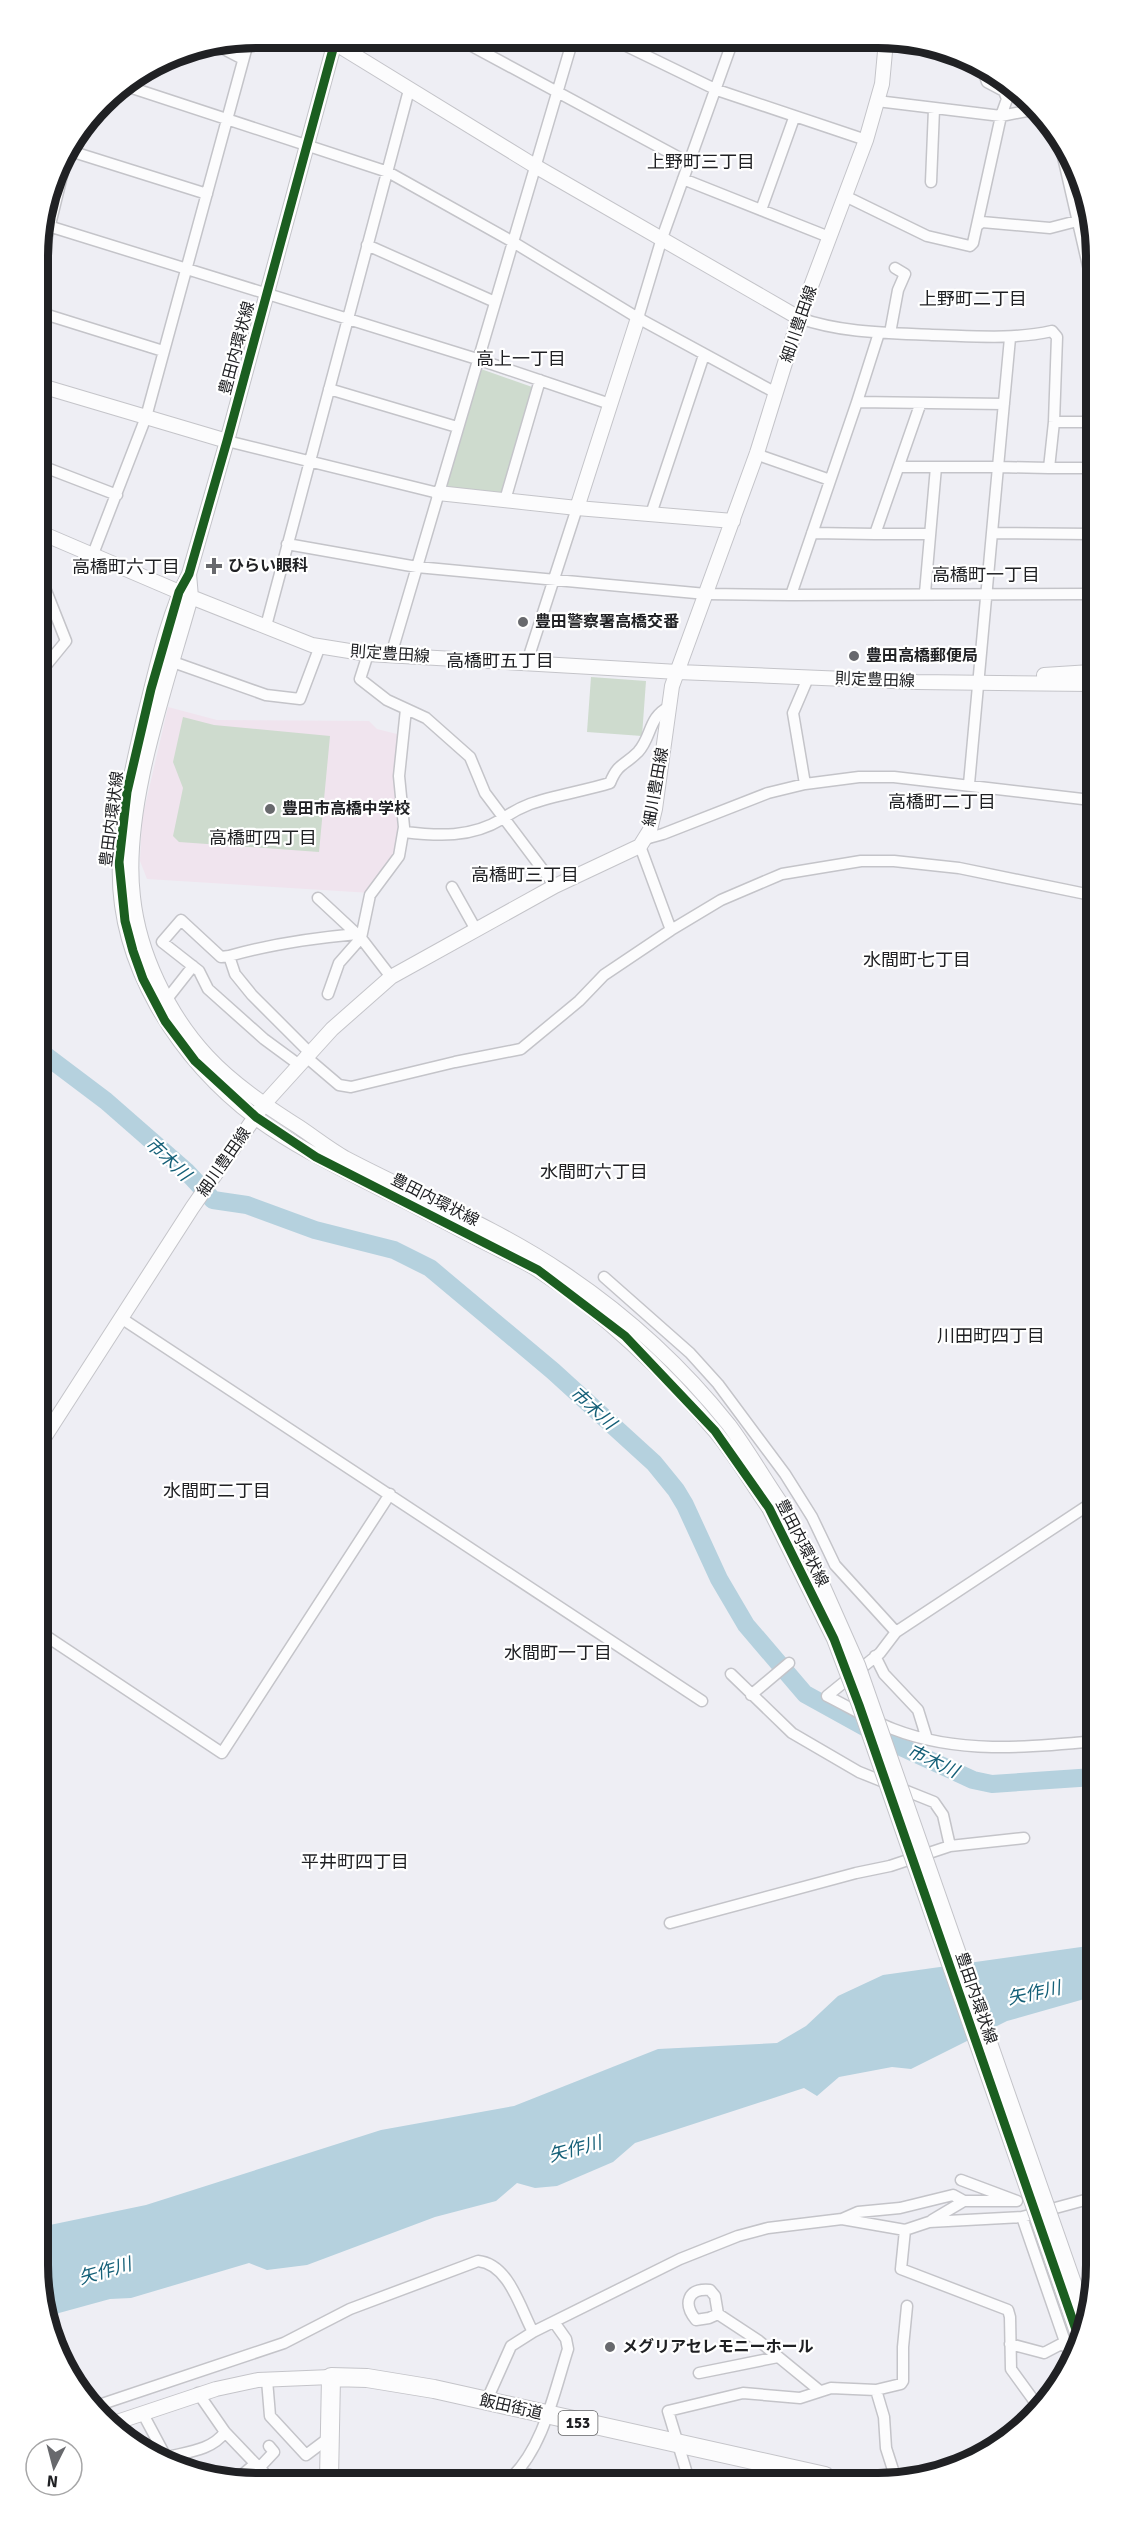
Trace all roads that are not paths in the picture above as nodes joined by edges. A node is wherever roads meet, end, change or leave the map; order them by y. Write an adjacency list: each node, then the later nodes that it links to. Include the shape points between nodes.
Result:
1 (246, 48): 10 (street)
2 (330, 48): 25 (street, 豊田内環状線)
3 (344, 48): 13 (street)
4 (476, 48): 17 (street)
5 (570, 48): 17 (street)
6 (630, 48): 14 (street)
7 (730, 48): 14 (street)
8 (885, 48): 18 (street, 細川豊田線)
9 (226, 50): 10 (street)
10 (243, 59): 22 (street)
11 (986, 78): 16 (street)
12 (133, 88): 22 (street)
13 (409, 90): 29 (street); 30 (street)
14 (717, 90): 23 (street); 27 (street)
15 (1004, 91): 21 (street, via 1007,99)
16 (1004, 91)
17 (557, 92): 27 (street); 29 (street)
18 (878, 101): 19 (street); 24 (street, 細川豊田線)
19 (934, 109): 21 (street); 32 (street)
20 (1026, 111): 21 (street)
21 (1001, 116): 37 (street)
22 (228, 118): 25 (street); 33 (street)
23 (794, 118): 24 (street); 35 (street)
24 (866, 140): 34 (street, 細川豊田線)
25 (307, 144): 30 (street); 46 (street, 豊田内環状線)
26 (76, 152): 33 (street)
27 (689, 163): 31 (street)
28 (1065, 165): 36 (street)
29 (535, 166): 40 (street); 41 (street)
30 (388, 172): 41 (street); 42 (street)
31 (683, 179): 35 (street); 40 (street)
32 (931, 182)
33 (207, 194): 44 (street)
34 (845, 196): 37 (street, via 927,236 970,246); 39 (street, 細川豊田線)
35 (761, 210): 39 (street)
36 (1077, 221): 37 (street, via 1050,228 982,222); 43 (street)
37 (978, 225)
38 (50, 226): 44 (street)
39 (829, 237): 50 (street, 細川豊田線)
40 (662, 238): 49 (street); 50 (street)
41 (513, 242): 47 (street); 49 (street)
42 (367, 246): 47 (street); 51 (street)
43 (1086, 258)
44 (187, 268): 46 (street); 54 (street)
45 (895, 268): 52 (street, via 905,274)
46 (267, 295): 51 (street); 69 (street, 豊田内環状線)
47 (495, 302): 56 (street)
48 (48, 315): 54 (street)
49 (638, 318): 55 (street); 62 (street)
50 (799, 318): 52 (street, via 822,326); 60 (street, 細川豊田線)
51 (349, 319): 56 (street); 59 (street)
52 (884, 333): 53 (street); 61 (street)
53 (1010, 338): 63 (street); 66 (street, via 1052,331 1057,337)
54 (163, 351): 65 (street)
55 (704, 355): 60 (street); 83 (street)
56 (477, 359): 57 (street); 68 (street)
57 (540, 380): 62 (street); 81 (street)
58 (48, 388): 65 (street)
59 (329, 389): 68 (street); 71 (street)
60 (776, 393): 70 (street, 細川豊田線)
61 (857, 402): 64 (street); 78 (street)
62 (610, 404): 82 (street)
63 (1004, 404): 64 (street); 74 (street)
64 (920, 405): 72 (street)
65 (146, 417): 69 (street); 80 (street)
66 (1054, 422): 67 (street); 76 (street)
67 (1086, 422)
68 (457, 427): 79 (street)
69 (227, 441): 71 (street); 96 (street, 豊田内環状線)
70 (757, 453): 78 (street); 84 (street, 細川豊田線)
71 (310, 461): 79 (street); 91 (street)
72 (899, 466): 73 (street); 87 (street)
73 (936, 467): 74 (street); 88 (street)
74 (998, 467): 76 (street); 86 (street)
75 (48, 468): 80 (street)
76 (1049, 468): 77 (street)
77 (1086, 468)
78 (830, 480): 85 (street)
79 (438, 493): 81 (street); 93 (street)
80 (117, 495): 92 (street)
81 (505, 500): 82 (street)
82 (577, 508): 83 (street); 94 (street)
83 (651, 514): 84 (street)
84 (733, 521): 97 (street, 細川豊田線)
85 (812, 533): 87 (street); 100 (street)
86 (992, 533): 89 (street); 95 (street)
87 (875, 534): 88 (street)
88 (929, 534): 98 (street)
89 (1086, 534)
90 (48, 536): 92 (street, 則定豊田線)
91 (288, 544): 93 (street); 102 (street)
92 (93, 554): 96 (street, 則定豊田線)
93 (417, 567): 94 (street); 105 (street)
94 (554, 581): 97 (street); 107 (street)
95 (986, 593): 98 (street); 99 (street); 112 (street)
96 (185, 594): 102 (street, 則定豊田線); 106 (street, 豊田内環状線); 136 (street, 豊田内環状線, via 151,689 127,792 119,862 124,911 143,979 165,1021 195,1061)
97 (706, 594): 100 (street); 109 (street, 細川豊田線)
98 (925, 594): 100 (street)
99 (1086, 594)
100 (791, 595)
101 (48, 596): 108 (street, via 66,641)
102 (266, 626): 103 (street, 則定豊田線)
103 (320, 646): 104 (street, 則定豊田線); 106 (street, via 300,699 266,695)
104 (368, 654): 105 (street, 則定豊田線); 115 (street, via 360,679)
105 (391, 655): 107 (street, 則定豊田線)
106 (173, 662): 133 (street, 豊田内環状線, via 139,793 132,861 140,933)
107 (527, 662): 109 (street, 則定豊田線)
108 (48, 663)
109 (678, 672): 111 (street, 則定豊田線); 114 (street, 細川豊田線)
110 (1086, 672): 112 (street, 則定豊田線)
111 (808, 678): 112 (street, 則定豊田線); 116 (street, via 793,713)
112 (979, 682): 113 (street, 則定豊田線); 117 (street)
113 (1086, 684)
114 (669, 707): 119 (street, via 658,712 638,751 616,768 610,783 533,803 509,812); 121 (street, 細川豊田線, via 655,809)
115 (406, 709): 119 (street, via 426,718 470,757 483,790); 120 (street, via 399,776)
116 (806, 784): 117 (street, via 881,776); 121 (street, via 768,793)
117 (969, 784): 118 (street)
118 (1086, 799)
119 (502, 819): 120 (street, via 453,836); 122 (street)
120 (404, 832): 128 (street, via 395,864 369,897)
121 (643, 842): 122 (street, 細川豊田線); 127 (street)
122 (555, 886): 126 (street, 細川豊田線)
123 (452, 887): 126 (street)
124 (1086, 894): 127 (street, via 934,864 861,861 782,874 721,900)
125 (318, 898): 128 (street)
126 (475, 928): 131 (street, 細川豊田線)
127 (671, 930): 134 (street, via 604,975 521,1049 351,1087 339,1085)
128 (359, 936): 129 (street, via 309,938); 131 (street); 132 (street, via 339,963)
129 (229, 956): 130 (street, via 220,957 181,920 162,942); 134 (street, via 235,974)
130 (193, 966): 133 (street); 134 (street, via 200,971 208,989 264,1039)
131 (391, 977): 134 (street, 細川豊田線, via 355,1006)
132 (328, 994)
133 (167, 999): 135 (street, 豊田内環状線, via 205,1054)
134 (304, 1058): 135 (street, 細川豊田線)
135 (264, 1104): 136 (street, 細川豊田線); 141 (street, 豊田内環状線, via 343,1156 504,1236 563,1272 614,1312 684,1373 730,1427)
136 (256, 1117): 138 (street, 細川豊田線); 141 (street, 豊田内環状線, via 316,1157 538,1270 616,1329 715,1431)
137 (604, 1277): 143 (street, via 690,1353 718,1384 785,1474 835,1565)
138 (121, 1318): 139 (street, 細川豊田線); 140 (street)
139 (48, 1432)
140 (390, 1494): 144 (street, via 222,1753); 149 (street)
141 (775, 1505): 163 (street, 豊田内環状線, bridge, via 811,1559 858,1665); 166 (street, 豊田内環状線, bridge, via 859,1705)
142 (1086, 1507): 143 (street)
143 (896, 1632): 145 (street)
144 (48, 1637)
145 (875, 1656): 150 (street, via 884,1674 918,1710); 150 (street, via 827,1696 894,1730)
146 (789, 1663): 148 (street)
147 (730, 1674): 148 (street)
148 (751, 1695): 153 (street, via 792,1733 859,1772 934,1802 943,1815)
149 (702, 1701)
150 (927, 1739): 151 (street, via 1011,1748)
151 (1086, 1742)
152 (1024, 1838): 153 (street)
153 (950, 1846): 154 (street, via 890,1866)
154 (670, 1923)
155 (961, 2180): 156 (street, via 1017,2201)
156 (963, 2200): 159 (street, via 954,2195 900,2208 858,2212); 160 (street)
157 (1086, 2202): 158 (street)
158 (1022, 2217): 160 (street); 168 (street)
159 (842, 2219): 161 (street); 165 (street, via 768,2228 738,2236 680,2259)
160 (929, 2222): 161 (street)
161 (905, 2230): 169 (street, via 901,2269 1008,2310)
162 (907, 2306): 175 (street, via 902,2384)
163 (1082, 2306)
164 (718, 2314): 171 (street)
165 (554, 2322): 167 (street); 182 (street, via 568,2349)
166 (1076, 2329)
167 (533, 2332): 179 (street, via 511,2346); 180 (street, via 512,2288 498,2270 489,2263 478,2262 351,2309 284,2343)
168 (1065, 2342): 169 (street, via 1044,2353); 170 (street)
169 (1010, 2344): 178 (street, via 1011,2369)
170 (1068, 2350)
171 (778, 2357): 172 (street); 176 (street)
172 (699, 2373)
173 (331, 2377): 174 (street); 179 (highway, 飯田街道 / 153, via 416,2385); 185 (highway)
174 (267, 2380): 177 (street); 185 (street, via 270,2416 306,2455)
175 (876, 2390): 176 (street); 191 (street)
176 (820, 2391): 186 (street, via 800,2398 743,2393 668,2411)
177 (198, 2393): 181 (street); 184 (street)
178 (1035, 2401)
179 (486, 2402): 182 (highway, 飯田街道 / 153)
180 (102, 2404)
181 (143, 2414): 183 (street); 188 (street)
182 (548, 2416): 186 (highway, 飯田街道 / 153); 195 (street)
183 (119, 2421)
184 (225, 2432): 189 (street, via 220,2439); 190 (street)
185 (330, 2437): 194 (highway)
186 (678, 2445): 196 (street); 197 (highway, 飯田街道 / 153)
187 (269, 2446): 190 (street, via 274,2452)
188 (158, 2448)
189 (175, 2456)
190 (257, 2466): 192 (street); 193 (street)
191 (894, 2472)
192 (246, 2473)
193 (264, 2473)
194 (329, 2473)
195 (516, 2473)
196 (687, 2473)
197 (811, 2473)

